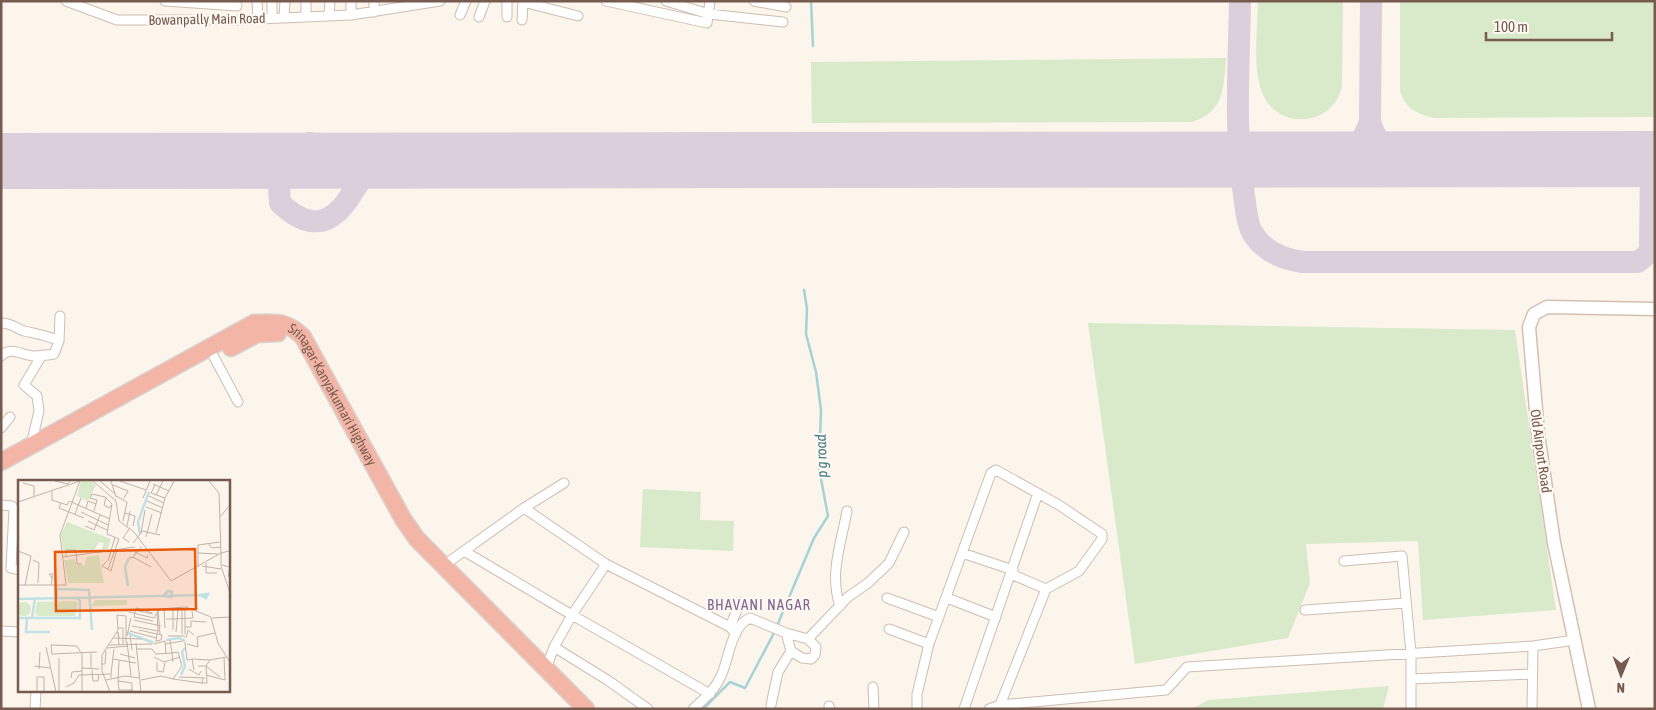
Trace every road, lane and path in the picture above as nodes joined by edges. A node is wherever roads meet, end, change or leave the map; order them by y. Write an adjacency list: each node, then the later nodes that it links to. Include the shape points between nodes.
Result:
1 (165, 1): 2 (street)
2 (169, 1): 19 (street)
3 (257, 1): 38 (street)
4 (272, 1): 37 (street)
5 (285, 1): 34 (street)
6 (306, 1): 30 (street)
7 (330, 1): 31 (street)
8 (351, 1): 29 (street)
9 (374, 1): 27 (street)
10 (440, 1): 22 (street, Bowanpally Main Road)
11 (466, 1): 32 (street)
12 (485, 1): 35 (street)
13 (507, 1): 36 (street)
14 (606, 1): 28 (street, via 707,23)
15 (666, 1): 28 (street)
16 (710, 1): 28 (street)
17 (754, 1): 26 (street)
18 (69, 2): 24 (street, Bowanpally Main Road)
19 (194, 2): 20 (street)
20 (216, 2): 23 (street)
21 (523, 2): 33 (street); 40 (street)
22 (424, 3): 25 (street, Bowanpally Main Road)
23 (237, 4): 39 (street)
24 (84, 5): 39 (street, Bowanpally Main Road, via 117,20)
25 (395, 5): 27 (street, Bowanpally Main Road)
26 (786, 7)
27 (374, 12): 29 (street, Bowanpally Main Road)
28 (709, 14): 41 (street)
29 (351, 15): 31 (street, Bowanpally Main Road)
30 (306, 16): 31 (street, Bowanpally Main Road); 34 (street, Bowanpally Main Road)
31 (330, 16)
32 (460, 16)
33 (578, 16)
34 (284, 17): 37 (street, Bowanpally Main Road)
35 (480, 17)
36 (507, 17)
37 (272, 18): 38 (street, Bowanpally Main Road)
38 (258, 19): 39 (street, Bowanpally Main Road)
39 (238, 20)
40 (522, 20)
41 (783, 22)
42 (1655, 308): 86 (main road, Old Airport Road, via 1547,307 1534,314 1529,327 1538,434 1554,544)
43 (60, 316): 45 (street)
44 (1, 322): 45 (street, via 10,322 22,330 43,333)
45 (59, 341): 47 (street, via 54,354)
46 (1, 356): 47 (street, via 8,351)
47 (42, 356): 52 (street, via 24,385 37,396 39,411)
48 (214, 357): 49 (street); 54 (highway, Srinagar-Kanyakumari Highway); 101 (highway, Srinagar-Kanyakumari Highway, via 257,334 281,333 296,343 409,545)
49 (238, 402)
50 (10, 416): 51 (street)
51 (1, 428)
52 (30, 446): 53 (highway, Srinagar-Kanyakumari Highway); 67 (highway, Srinagar-Kanyakumari Highway, via 254,323 283,323 303,337 403,519 417,539)
53 (1, 462)
54 (1, 474)
55 (564, 483): 58 (street)
56 (1038, 493): 64 (street, via 996,470 991,473); 69 (street); 70 (street, via 1102,534 1079,571)
57 (1, 505): 63 (street, via 14,509)
58 (524, 508): 62 (street); 66 (street)
59 (847, 511): 75 (street, via 834,570)
60 (904, 532): 75 (street, via 889,563)
61 (1, 551): 63 (street)
62 (464, 551): 67 (street); 77 (street)
63 (12, 552): 68 (street, via 11,568)
64 (962, 553): 69 (street); 72 (street)
65 (1344, 561): 74 (street, via 1402,556)
66 (606, 564): 77 (street); 81 (street)
67 (444, 566): 92 (highway, Srinagar-Kanyakumari Highway)
68 (18, 570)
69 (1012, 572): 70 (street); 78 (street)
70 (1046, 589): 99 (street)
71 (887, 598): 79 (street)
72 (947, 598): 78 (street); 79 (street)
73 (740, 602): 81 (street)
74 (1406, 603): 76 (street); 91 (street)
75 (840, 606): 85 (street)
76 (1305, 610)
77 (572, 615): 89 (street); 97 (street)
78 (996, 616): 107 (street)
79 (938, 617): 87 (street)
80 (889, 629): 87 (street)
81 (733, 630): 84 (street, via 750,618); 97 (street, via 721,677)
82 (1, 632): 83 (street)
83 (18, 632)
84 (786, 633): 85 (street); 90 (street)
85 (808, 639): 90 (street, via 816,647 811,659)
86 (1575, 640): 88 (street); 111 (main road, Old Airport Road)
87 (929, 644): 106 (street, via 917,694)
88 (1533, 646): 91 (street); 93 (street)
89 (554, 647): 92 (street); 103 (street)
90 (791, 652): 98 (street, via 778,672)
91 (1411, 652): 94 (street); 99 (street, via 1187,667 1166,690)
92 (546, 669): 102 (highway, Srinagar-Kanyakumari Highway)
93 (1532, 674): 94 (street); 110 (street)
94 (1410, 679): 109 (street)
95 (873, 687): 105 (street)
96 (36, 692): 100 (street)
97 (710, 694): 104 (street)
98 (771, 705)
99 (1003, 707): 108 (street)
100 (35, 709)
101 (572, 709)
102 (586, 709)
103 (648, 709)
104 (693, 709)
105 (874, 709)
106 (917, 709)
107 (964, 709)
108 (989, 709)
109 (1411, 709)
110 (1532, 709)
111 (1589, 709)

